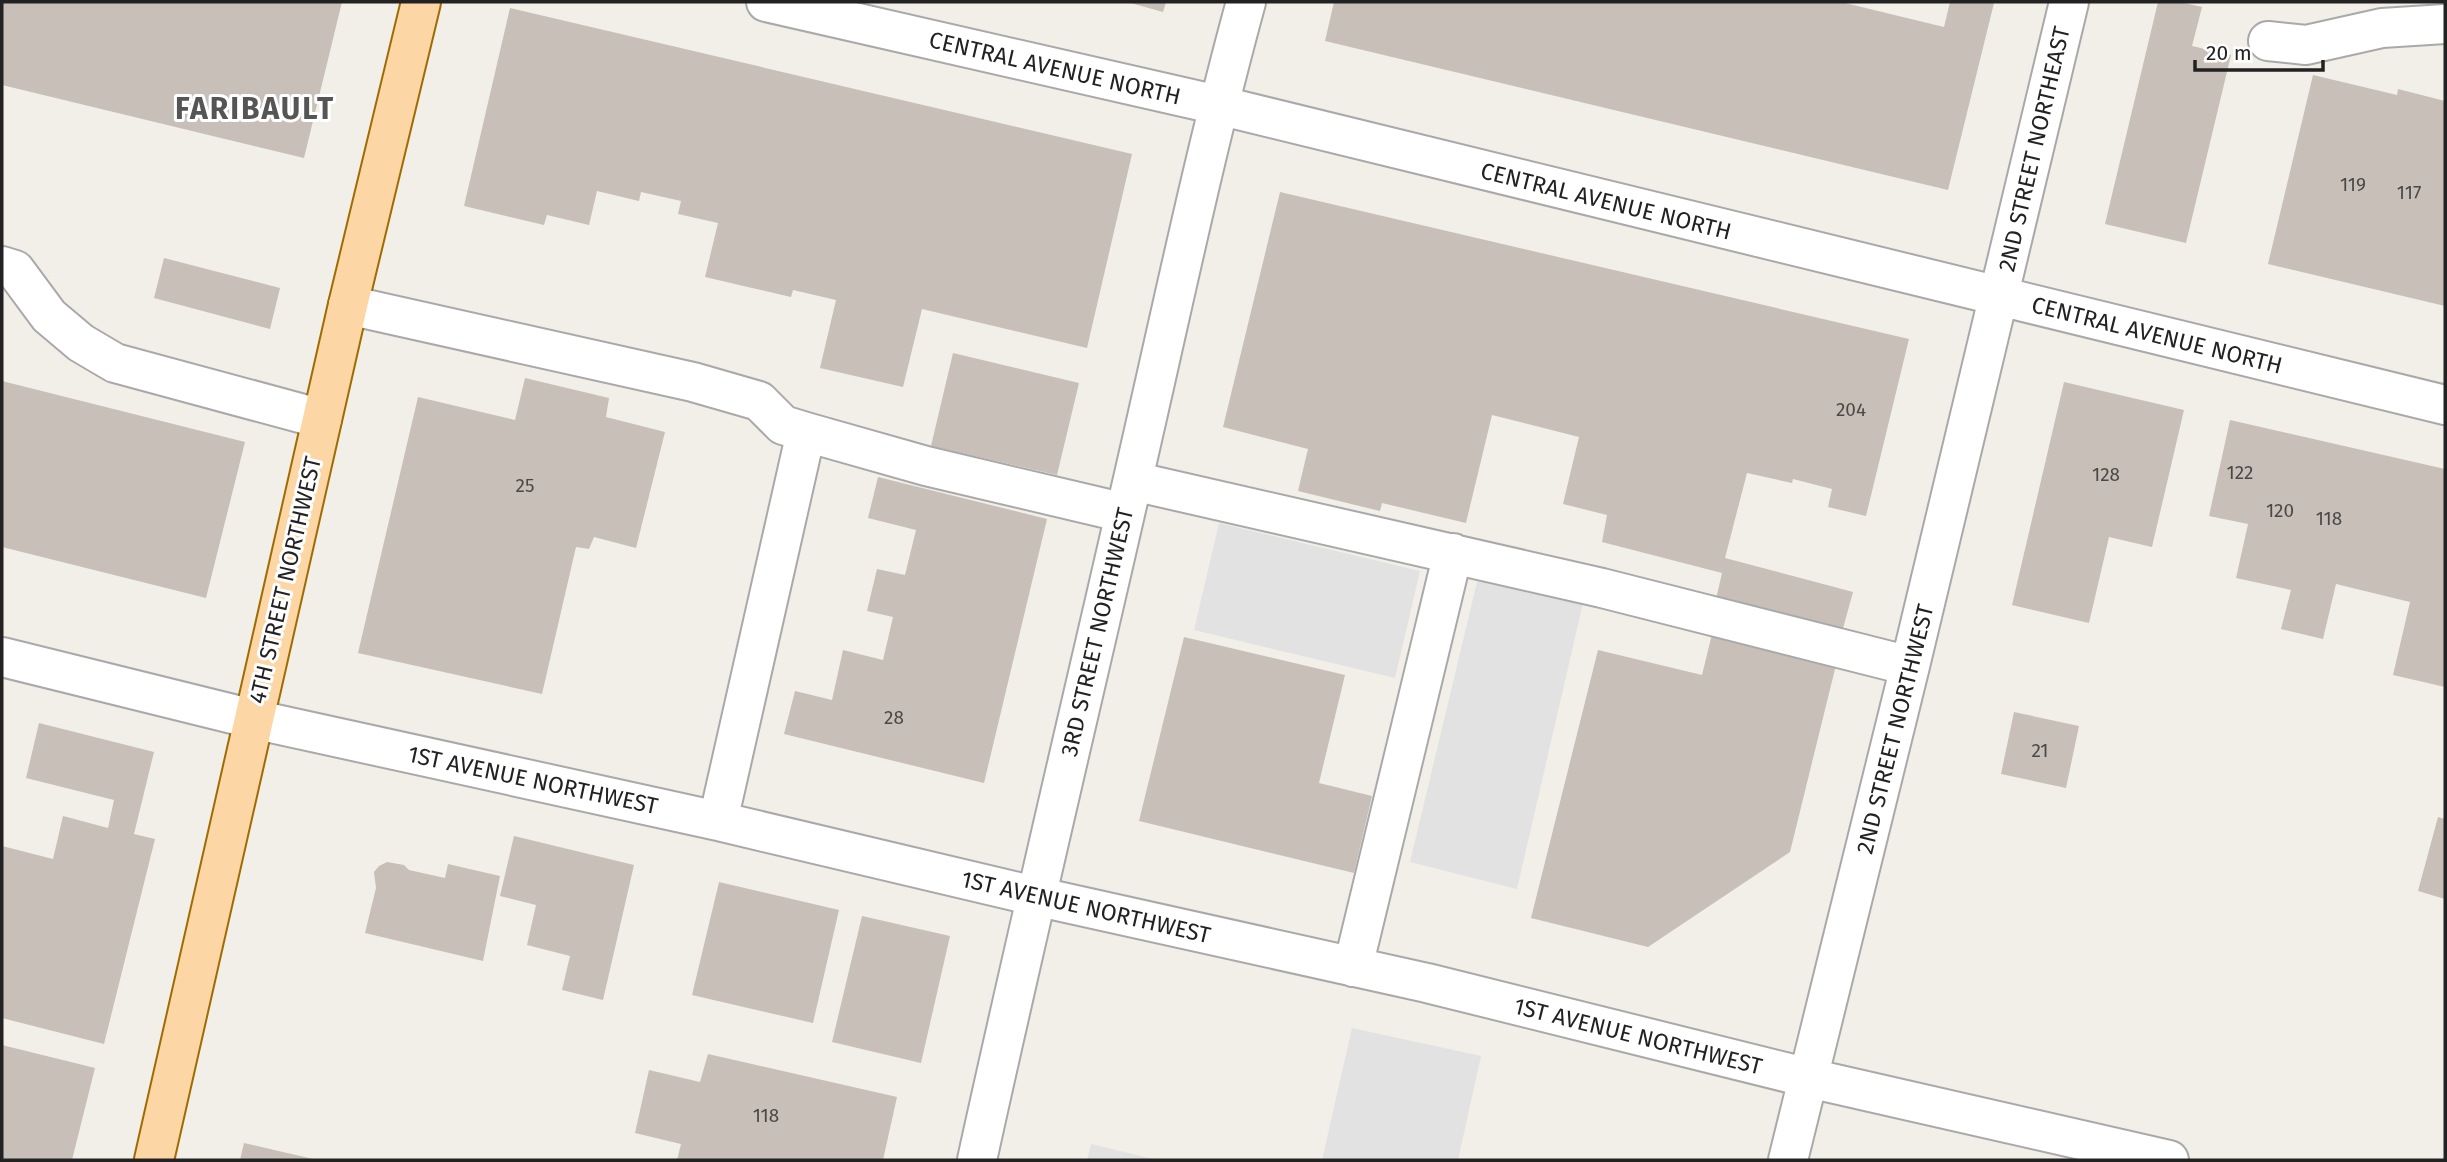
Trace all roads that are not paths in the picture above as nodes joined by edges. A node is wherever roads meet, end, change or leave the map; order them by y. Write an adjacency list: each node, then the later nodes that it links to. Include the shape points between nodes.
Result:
1 (421, 2): 10 (main road, 4TH STREET NORTHWEST)
2 (766, 2): 7 (street, CENTRAL AVENUE NORTH)
3 (1246, 2): 7 (street, 3RD STREET NORTHWEST)
4 (2069, 2): 9 (street, 2ND STREET NORTHEAST)
5 (2445, 24): 6 (street, via 2382,28 2306,45)
6 (2268, 41)
7 (1218, 105): 9 (street, CENTRAL AVENUE NORTH); 14 (street, 3RD STREET NORTHWEST)
8 (2, 266): 12 (street, via 15,270 49,316 115,363)
9 (1998, 297): 11 (street, CENTRAL AVENUE NORTH); 17 (street, 2ND STREET NORTHWEST)
10 (348, 305): 12 (main road, 4TH STREET NORTHWEST); 13 (street, via 694,382 759,401 783,425)
11 (2445, 405)
12 (322, 419): 18 (main road, 4TH STREET NORTHWEST)
13 (806, 432): 14 (street, via 926,466); 19 (street)
14 (1129, 497): 15 (street); 20 (street, 3RD STREET NORTHWEST)
15 (1453, 553): 17 (street); 21 (street)
16 (2, 657): 18 (street, 1ST AVENUE NORTHWEST)
17 (1910, 666): 22 (street, 2ND STREET NORTHWEST)
18 (253, 719): 19 (street, 1ST AVENUE NORTHWEST); 23 (main road, 4TH STREET NORTHWEST)
19 (719, 821): 20 (street, 1ST AVENUE NORTHWEST)
20 (1035, 896): 21 (street, 1ST AVENUE NORTHWEST); 24 (street, 3RD STREET NORTHWEST)
21 (1353, 967): 22 (street, 1ST AVENUE NORTHWEST)
22 (1809, 1078): 25 (street, 2ND STREET NORTHWEST); 26 (street, 1ST AVENUE NORTHWEST)
23 (154, 1160)
24 (977, 1160)
25 (1788, 1160)
26 (2169, 1160)

